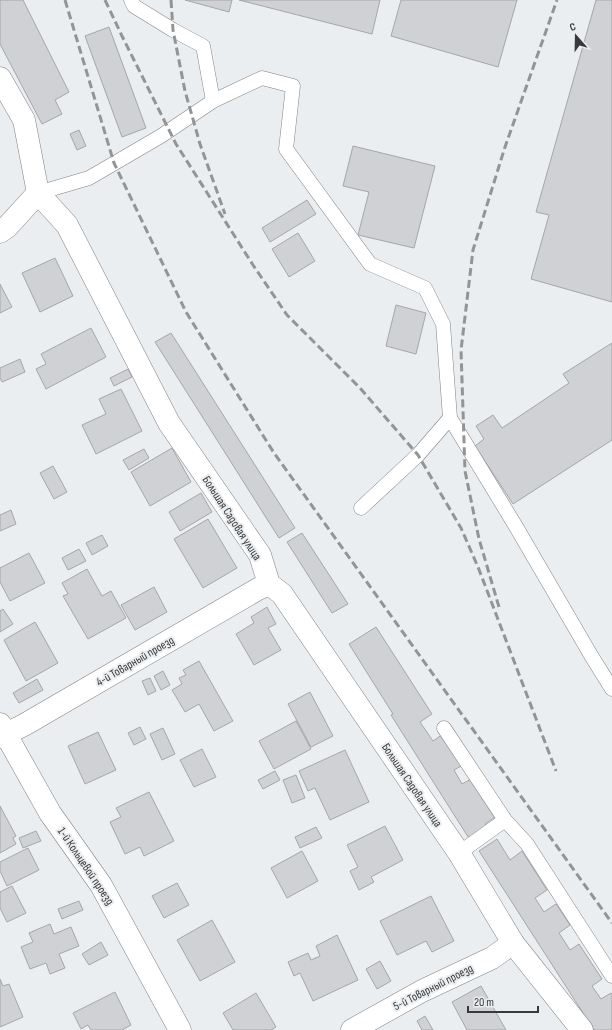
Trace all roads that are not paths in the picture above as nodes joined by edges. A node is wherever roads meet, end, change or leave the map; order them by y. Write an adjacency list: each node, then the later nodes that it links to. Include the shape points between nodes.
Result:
1 (131, 0): 3 (lane, via 134,6 203,46)
2 (0, 78): 4 (street, via 24,120)
3 (213, 101): 4 (lane, via 161,136 89,178); 6 (lane, via 262,78 293,86 286,149 370,264 425,288 443,324)
4 (38, 193): 5 (street); 8 (street, Большая Садовая улица, via 67,225 169,423 260,555)
5 (0, 232)
6 (450, 418): 7 (lane, via 418,455); 9 (lane)
7 (361, 508)
8 (269, 584): 11 (street, 4-й Товарный проезд, via 24,725); 13 (street, Большая Садовая улица, via 282,594)
9 (612, 689)
10 (444, 728): 12 (lane)
11 (2, 731): 16 (street, 1-й Кольцевой проезд, via 50,813 101,885)
12 (505, 820): 13 (lane); 15 (lane, via 527,844)
13 (459, 853): 14 (street, Большая Садовая улица)
14 (513, 943): 17 (street, 5-й Товарный проезд, via 492,958 422,991); 18 (street, Большая Садовая улица)
15 (612, 976)
16 (180, 1030)
17 (352, 1030)
18 (582, 1030)

